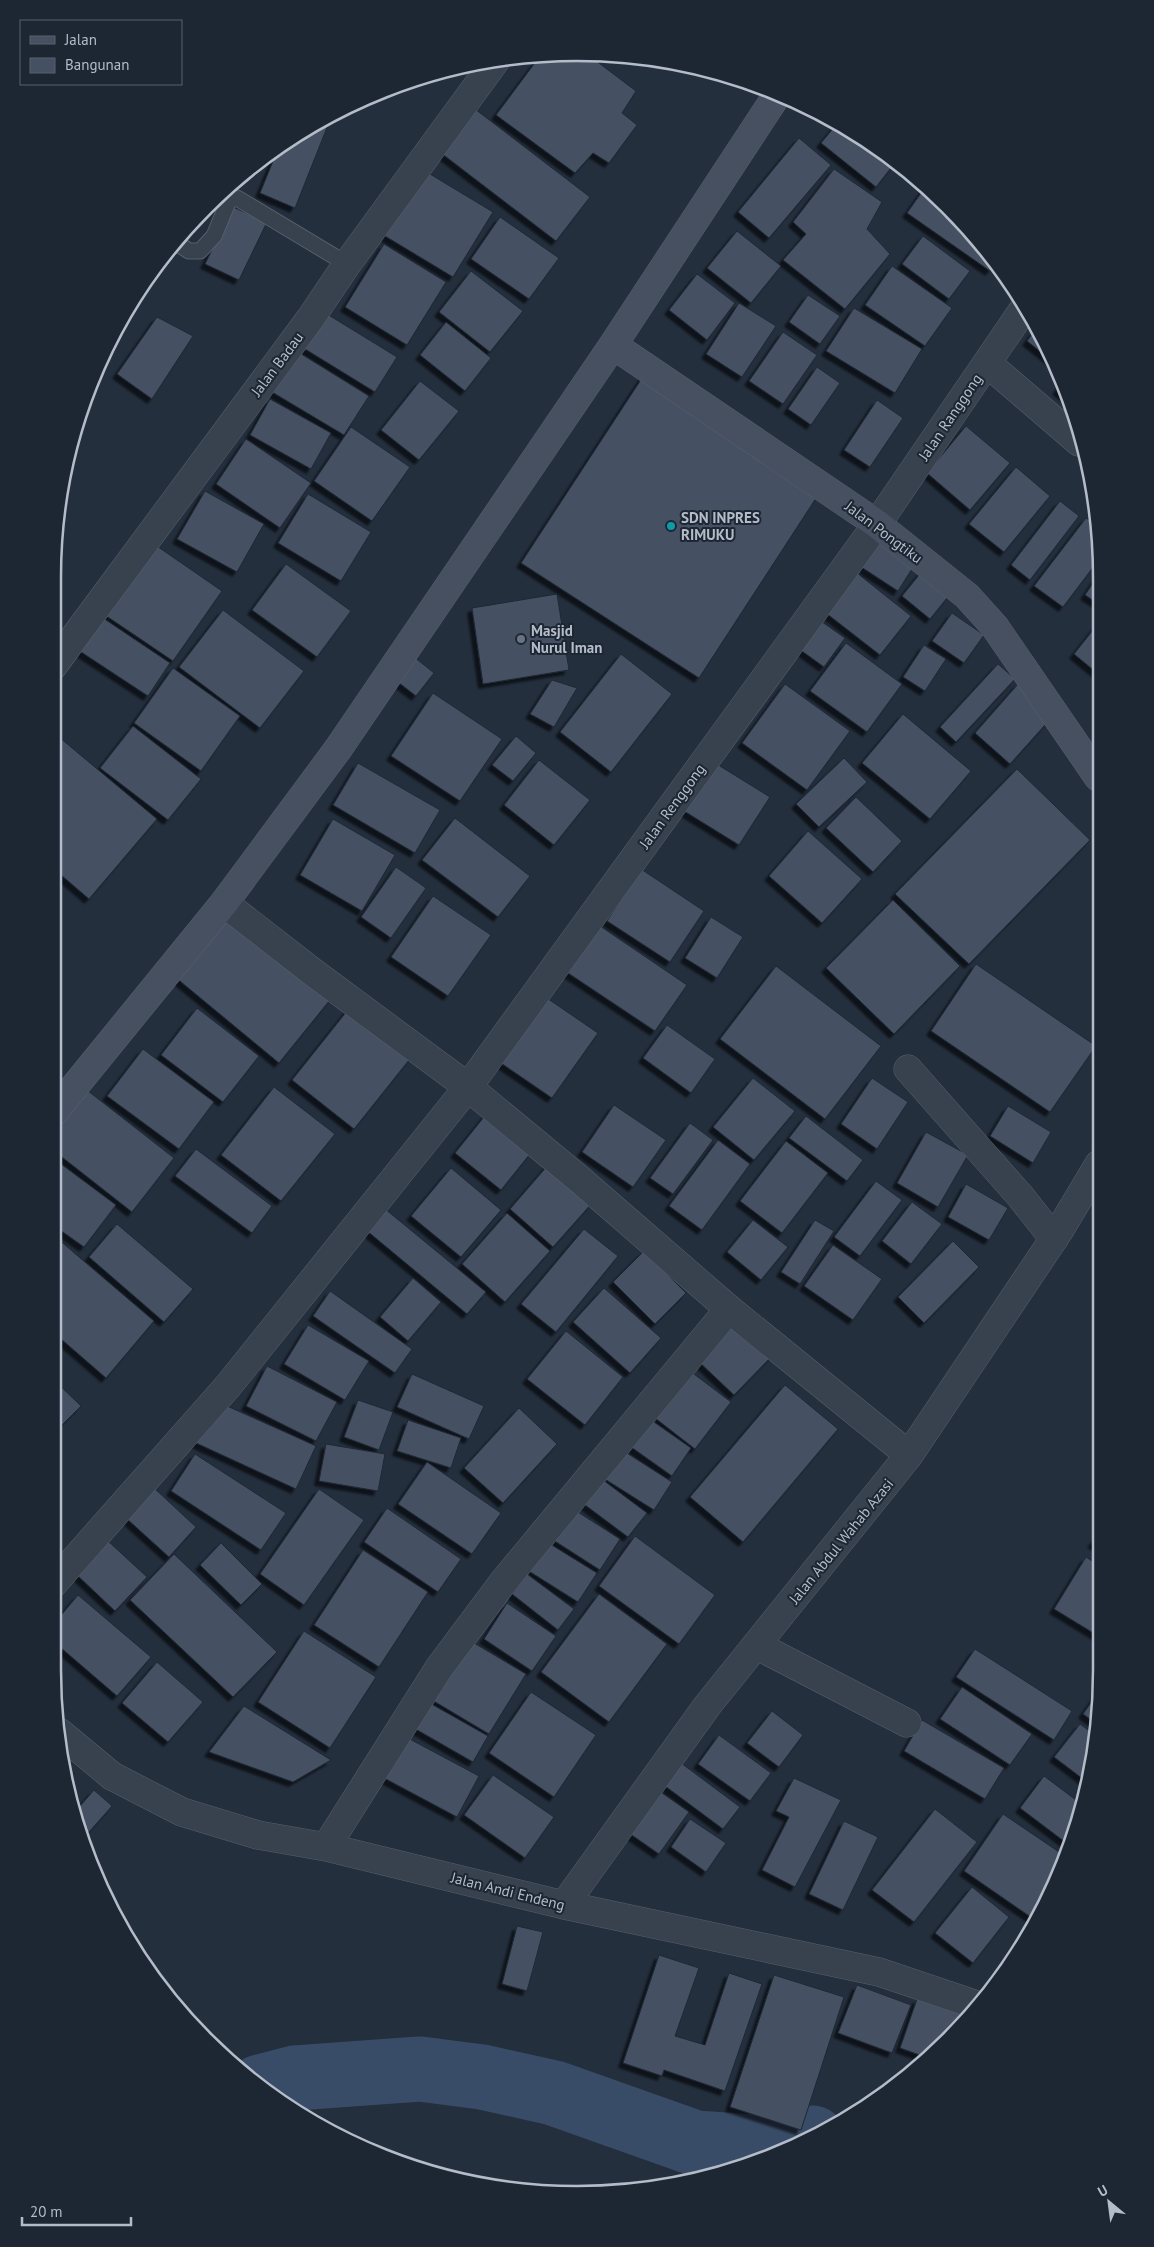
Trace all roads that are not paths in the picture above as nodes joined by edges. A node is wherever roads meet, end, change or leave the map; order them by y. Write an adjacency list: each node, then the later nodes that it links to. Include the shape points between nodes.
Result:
1 (489, 69): 4 (street, Jalan Badau)
2 (773, 101): 6 (main road)
3 (182, 246): 4 (lane, via 200,252 214,236 229,200 238,198)
4 (347, 264): 10 (street, Jalan Badau)
5 (1021, 314): 7 (street, Jalan Ranggong)
6 (613, 345): 9 (main road, Jalan Pongtiku); 12 (main road, via 338,750)
7 (987, 363): 8 (street); 9 (street, Jalan Ranggong)
8 (1073, 437)
9 (876, 524): 11 (main road, Jalan Pongtiku, via 967,596 995,627); 14 (street, Jalan Renggong)
10 (61, 657)
11 (1093, 770)
12 (224, 903): 14 (street); 15 (main road)
13 (908, 1070): 17 (street)
14 (468, 1087): 18 (street); 20 (street, Jalan Renggong, via 228,1386)
15 (61, 1103)
16 (1093, 1174): 17 (street, Jalan Abdul Wahab Azasi)
17 (1054, 1239): 19 (street, Jalan Abdul Wahab Azasi)
18 (729, 1310): 19 (street); 24 (street, via 498,1589 438,1668)
19 (909, 1455): 21 (street, Jalan Abdul Wahab Azasi)
20 (61, 1575)
21 (756, 1645): 22 (street); 25 (street, Jalan Abdul Wahab Azasi, via 707,1706)
22 (907, 1723)
23 (66, 1738): 24 (street, Jalan Andi Endeng, via 112,1776 182,1812 258,1835)
24 (326, 1847): 25 (street, Jalan Andi Endeng)
25 (564, 1905): 26 (street, Jalan Andi Endeng, via 879,1972)
26 (971, 2003)

